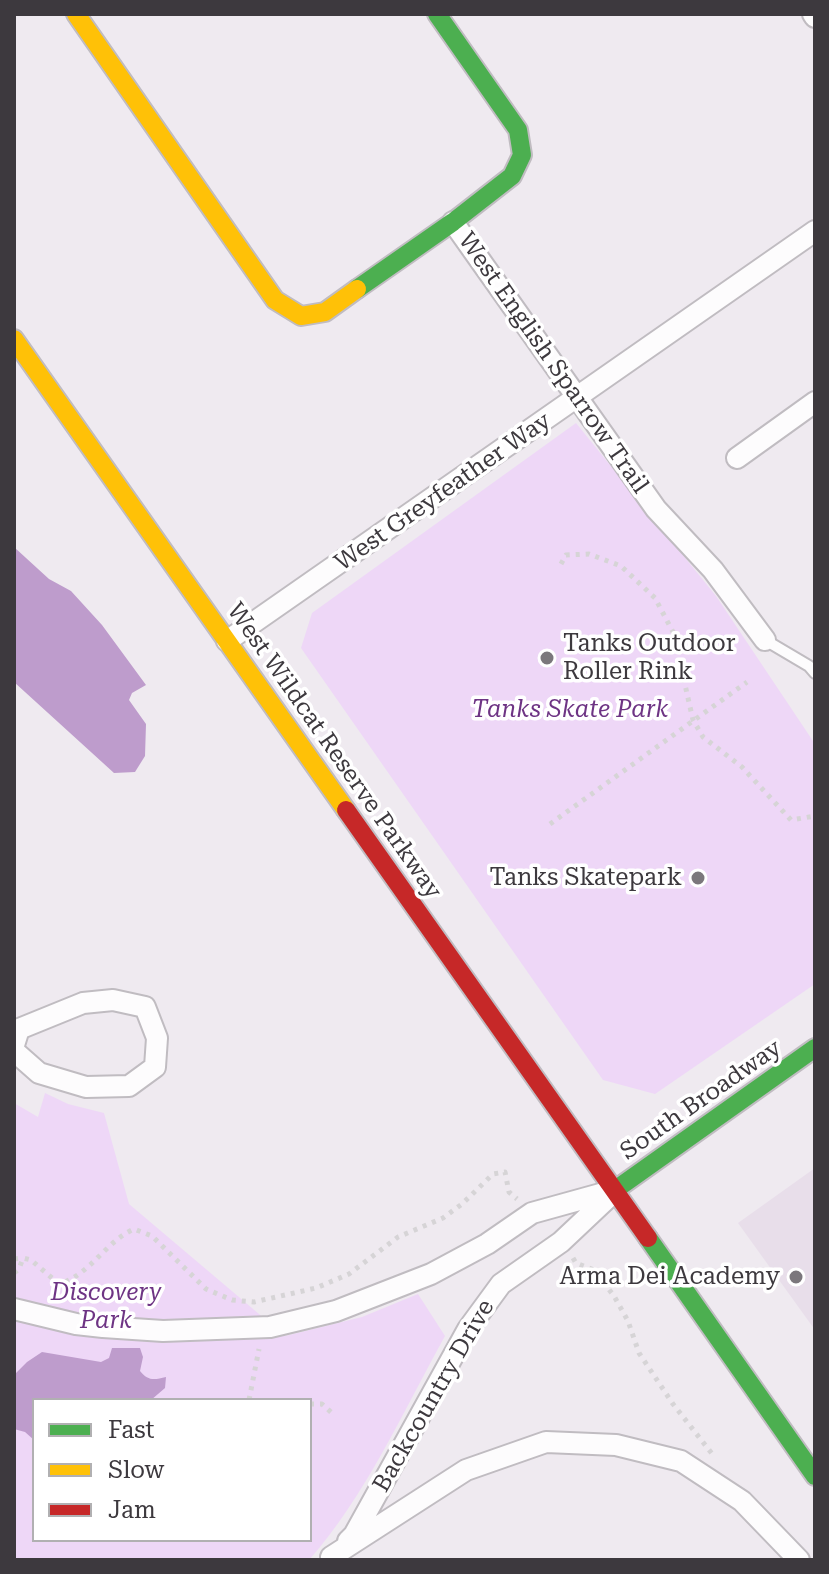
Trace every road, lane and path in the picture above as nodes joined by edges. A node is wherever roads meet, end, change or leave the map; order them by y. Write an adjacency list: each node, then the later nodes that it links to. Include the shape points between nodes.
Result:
1 (76, 14): 3 (main road, West English Sparrow Trail, via 275,300 301,316 325,312)
2 (437, 14): 3 (main road, via 518,130 522,155 512,176)
3 (453, 222): 6 (street, West English Sparrow Trail)
4 (815, 231): 6 (street, West Greyfeather Way)
5 (14, 339): 11 (main road, West Wildcat Reserve Parkway)
6 (578, 399): 10 (street, West English Sparrow Trail, via 656,509 713,570); 11 (street, West Greyfeather Way)
7 (812, 410): 8 (street)
8 (737, 458)
9 (561, 564): 14 (path, via 566,555 589,554 621,566 655,598 673,632)
10 (765, 640): 12 (lane)
11 (227, 641): 19 (main road, West Wildcat Reserve Parkway)
12 (815, 673)
13 (747, 682): 14 (path)
14 (693, 720): 15 (path, via 703,737 742,767 791,820); 16 (path)
15 (815, 816)
16 (550, 824)
17 (14, 1044): 17 (street, via 39,1073 86,1087 129,1086 155,1067 157,1038 145,1007 113,1000 83,1003 19,1029)
18 (815, 1048): 19 (main road, South Broadway)
19 (615, 1190): 20 (street); 21 (street, Backcountry Drive); 31 (main road, West Wildcat Reserve Parkway)
20 (532, 1213): 22 (path, via 509,1192 505,1172 493,1174 443,1218 398,1237 349,1274 316,1288 254,1302 206,1289 152,1236 134,1229 74,1279 59,1284); 26 (street, via 431,1274 336,1311)
21 (561, 1242): 30 (path, via 576,1263 594,1270 614,1296 639,1353 713,1454); 32 (street, Backcountry Drive, via 501,1284 468,1329 354,1535)
22 (23, 1258): 23 (path); 24 (path)
23 (14, 1259)
24 (14, 1273)
25 (14, 1309): 26 (street, via 103,1327)
26 (270, 1327): 27 (path)
27 (247, 1398)
28 (312, 1404): 29 (path, via 322,1404)
29 (333, 1414)
30 (704, 1476): 32 (street, Backcountry Drive, via 681,1461 616,1445 546,1442 466,1470); 33 (street, Backcountry Drive, via 742,1501)
31 (815, 1476)
32 (329, 1558)
33 (799, 1560)

